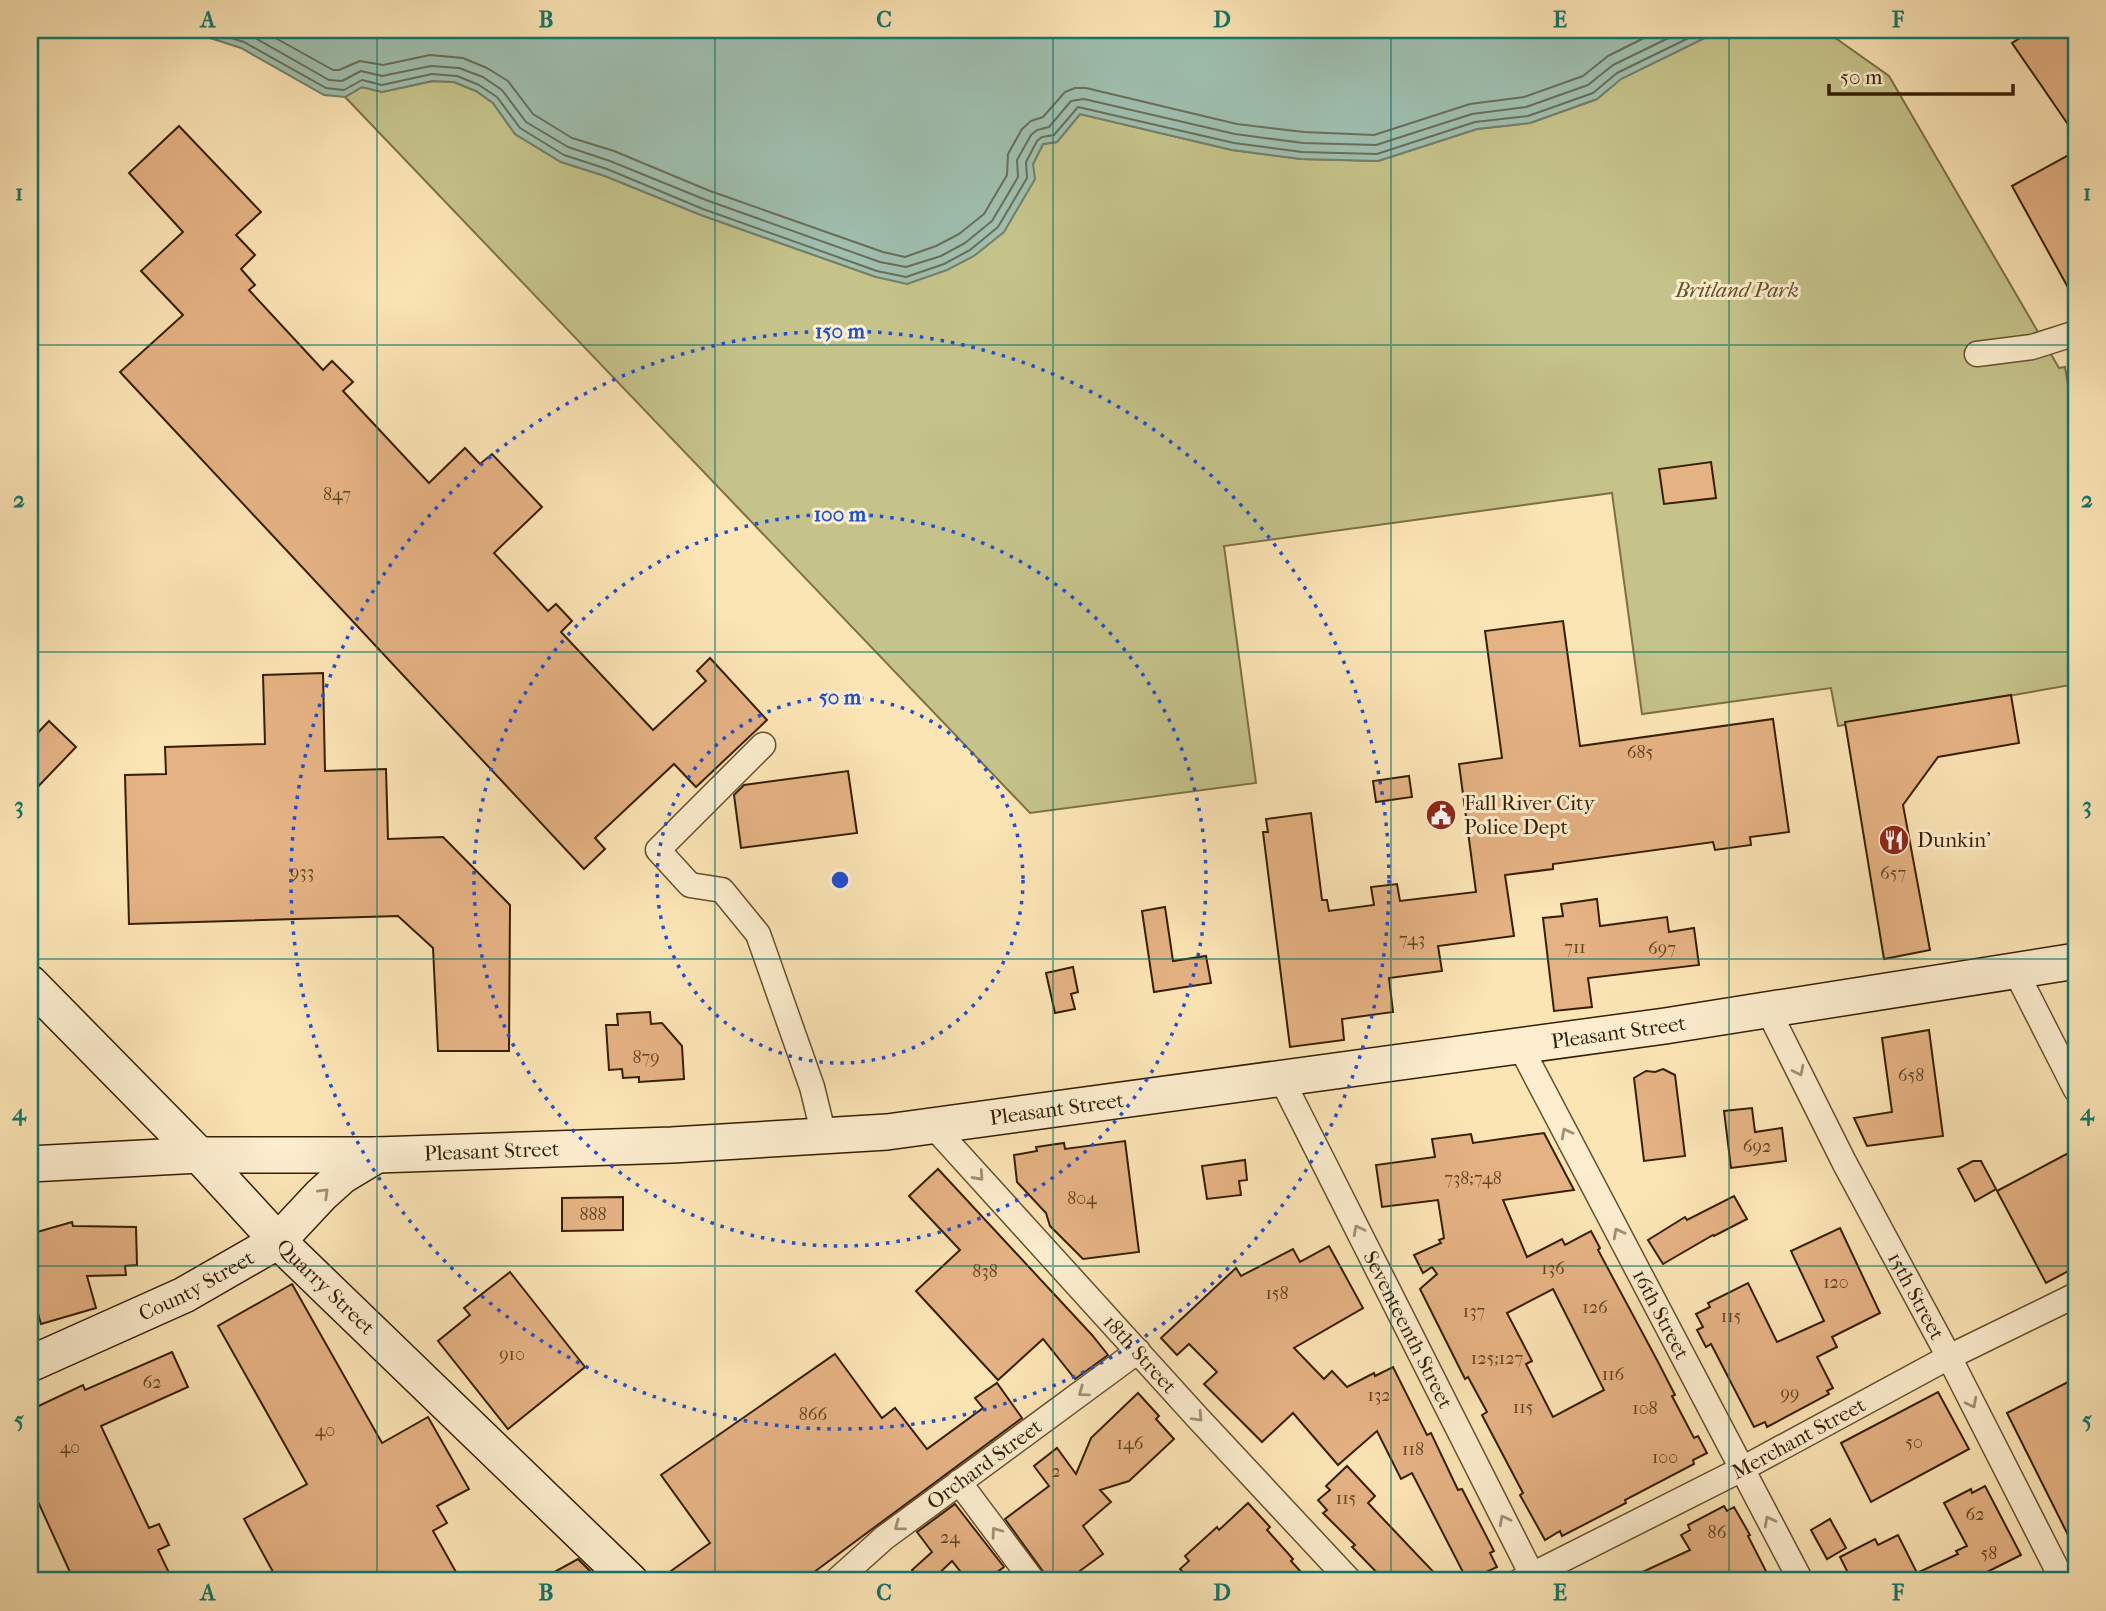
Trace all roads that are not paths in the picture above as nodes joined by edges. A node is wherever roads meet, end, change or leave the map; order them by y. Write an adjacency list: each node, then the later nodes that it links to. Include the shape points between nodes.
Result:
1 (2076, 333): 2 (street, via 2032,347)
2 (1977, 354)
3 (763, 745): 12 (street, via 658,850 690,885 722,890 758,934 812,1087)
4 (2076, 961): 5 (main road, Pleasant Street)
5 (2015, 970): 7 (main road, Pleasant Street); 10 (street)
6 (30, 983): 14 (main road, Quarry Street)
7 (1768, 1010): 8 (main road, Pleasant Street); 19 (street, 15th Street, one-way to 19)
8 (1520, 1046): 9 (main road, Pleasant Street); 21 (street, 16th Street, one-way to 8)
9 (1281, 1078): 11 (main road, Pleasant Street); 23 (street, Seventeenth Street, one-way to 9)
10 (2076, 1090)
11 (933, 1126): 12 (main road, Pleasant Street); 18 (street, 18th Street, one-way to 18)
12 (824, 1136): 13 (main road, Pleasant Street)
13 (377, 1154): 14 (main road, Pleasant Street); 16 (main road, County Street, one-way to 13, via 342,1176)
14 (199, 1155): 15 (main road, Pleasant Street); 16 (main road, Quarry Street)
15 (30, 1164)
16 (278, 1241): 20 (main road, County Street, via 184,1295); 24 (main road, Quarry Street)
17 (2076, 1295): 19 (street, Merchant Street)
18 (1138, 1351): 22 (street, Orchard Street, one-way to 22); 27 (street, 18th Street, one-way to 27)
19 (1949, 1357): 21 (street, Merchant Street); 29 (street, 15th Street, one-way to 29)
20 (30, 1364)
21 (1742, 1469): 23 (street, Merchant Street); 28 (street, 16th Street, one-way to 21)
22 (959, 1482): 25 (street, Orchard Street, one-way to 25); 26 (street, one-way to 22)
23 (1529, 1579)
24 (630, 1581)
25 (836, 1581)
26 (1033, 1581)
27 (1350, 1581)
28 (1801, 1581)
29 (2063, 1581)

